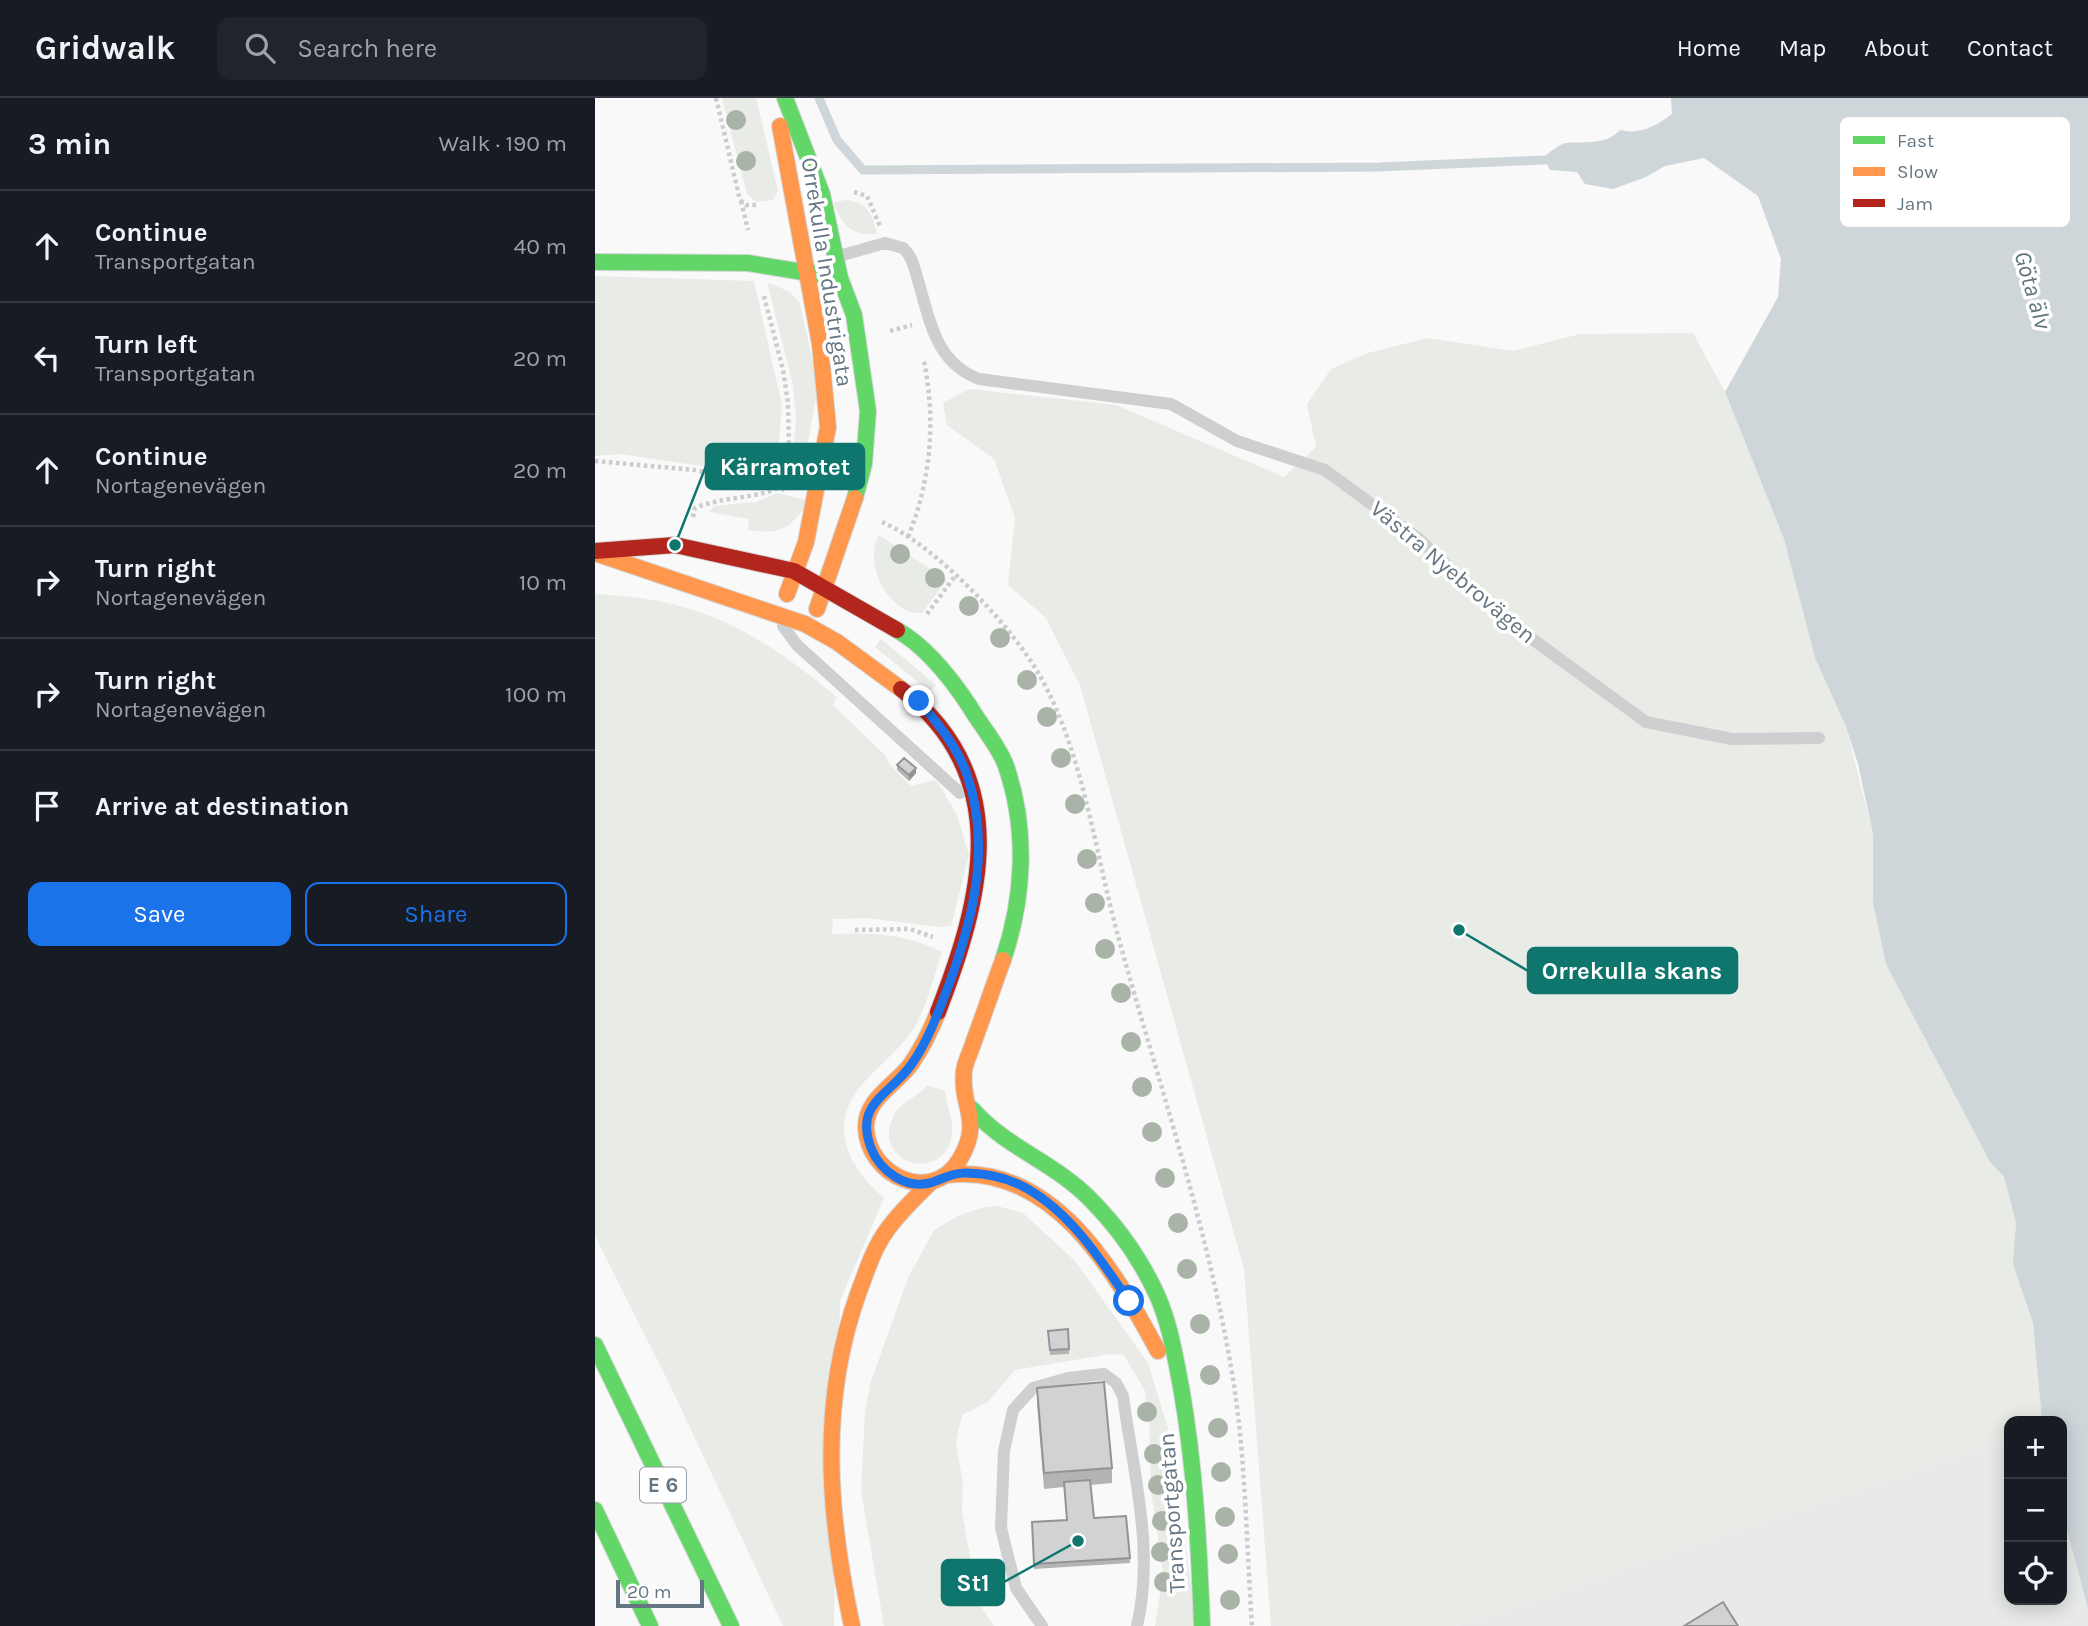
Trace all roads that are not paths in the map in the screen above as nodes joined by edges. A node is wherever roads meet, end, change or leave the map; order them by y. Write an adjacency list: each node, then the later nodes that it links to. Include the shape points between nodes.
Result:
1 (776, 98): 5 (main road, Orrekulla Industrigata)
2 (785, 98): 3 (main road, Orrekulla Industrigata, via 822,194)
3 (836, 257): 6 (main road, Orrekulla Industrigata); 12 (lane, Västra Nyebrovägen, via 885,243 903,248 912,262 940,347 965,374 1171,404 1237,441 1325,470 1419,539 1502,617 1646,722 1732,739)
4 (595, 262): 5 (main road, via 755,261)
5 (805, 268): 6 (main road); 8 (main road, Orrekulla Industrigata, via 820,344 828,428 806,542)
6 (840, 278): 9 (main road, Orrekulla Industrigata, via 854,314 868,411 864,464)
7 (595, 552): 8 (main road, via 675,545); 10 (main road)
8 (794, 571): 9 (main road); 10 (main road, Orrekulla Industrigata)
9 (825, 587): 11 (main road, Orrekulla Industrigata); 14 (main road, via 922,648 957,687 1005,764 1017,810 1020,891 1010,939 964,1071 964,1089)
10 (780, 615): 11 (main road); 13 (lane, via 783,629 797,645)
11 (811, 626): 13 (main road, via 919,701 945,733 966,772)
12 (1819, 738)
13 (973, 806): 16 (main road, via 981,849 962,947 923,1044 911,1065 870,1108 866,1127 872,1150 894,1177 913,1184)
14 (972, 1109): 15 (main road, via 969,1139); 18 (main road, Transportgatan, via 997,1135 1089,1198 1123,1240 1153,1287 1171,1338)
15 (946, 1175): 16 (main road); 18 (main road, Transportgatan, via 993,1175 1027,1188 1065,1218 1129,1301)
16 (930, 1183): 23 (main road, via 886,1232 869,1265 851,1310 832,1396 831,1512)
17 (595, 1345): 22 (main road, E 6)
18 (1183, 1398): 26 (main road, Transportgatan, via 1195,1493)
19 (595, 1510): 21 (main road)
20 (595, 1534): 21 (main road)
21 (647, 1619)
22 (731, 1626)
23 (852, 1626)
24 (1042, 1626): 25 (lane, via 1016,1588 1001,1528 1004,1451 1013,1410 1033,1388 1104,1374 1116,1382 1123,1396 1138,1496 1145,1556)
25 (1137, 1626)
26 (1202, 1626)

